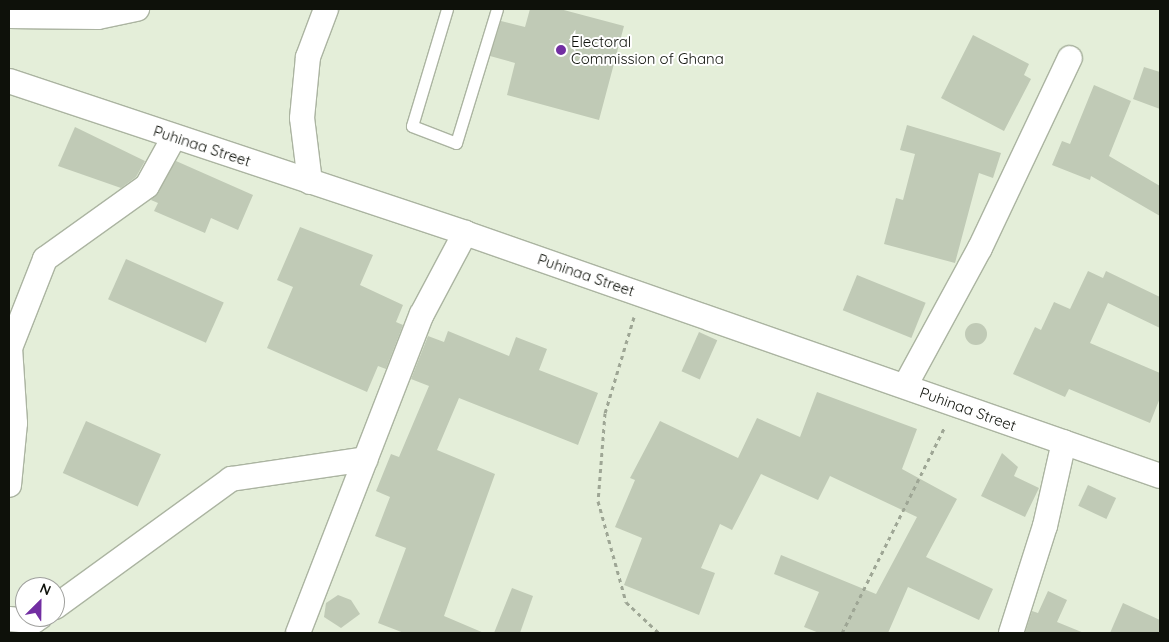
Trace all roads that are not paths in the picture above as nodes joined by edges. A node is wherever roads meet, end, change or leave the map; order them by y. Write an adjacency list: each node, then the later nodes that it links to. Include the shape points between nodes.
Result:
1 (137, 9): 5 (street, via 98,17)
2 (326, 9): 9 (street, via 308,58 302,118)
3 (446, 9): 4 (lane, via 412,126 456,143 461,140)
4 (497, 9)
5 (9, 16)
6 (1070, 58): 11 (street, via 980,248)
7 (9, 81): 8 (street, Puhinaa Street)
8 (174, 137): 9 (street, Puhinaa Street); 15 (street, via 147,186 45,259 10,348 15,423)
9 (310, 182): 10 (street, Puhinaa Street)
10 (465, 233): 11 (street, Puhinaa Street); 13 (street, via 422,314)
11 (905, 386): 12 (street, Puhinaa Street)
12 (1064, 442): 14 (street, Puhinaa Street); 18 (street, via 1045,526)
13 (366, 459): 16 (street, via 231,479); 17 (street)
14 (1160, 476)
15 (9, 484)
16 (65, 600)
17 (298, 633)
18 (1011, 633)

